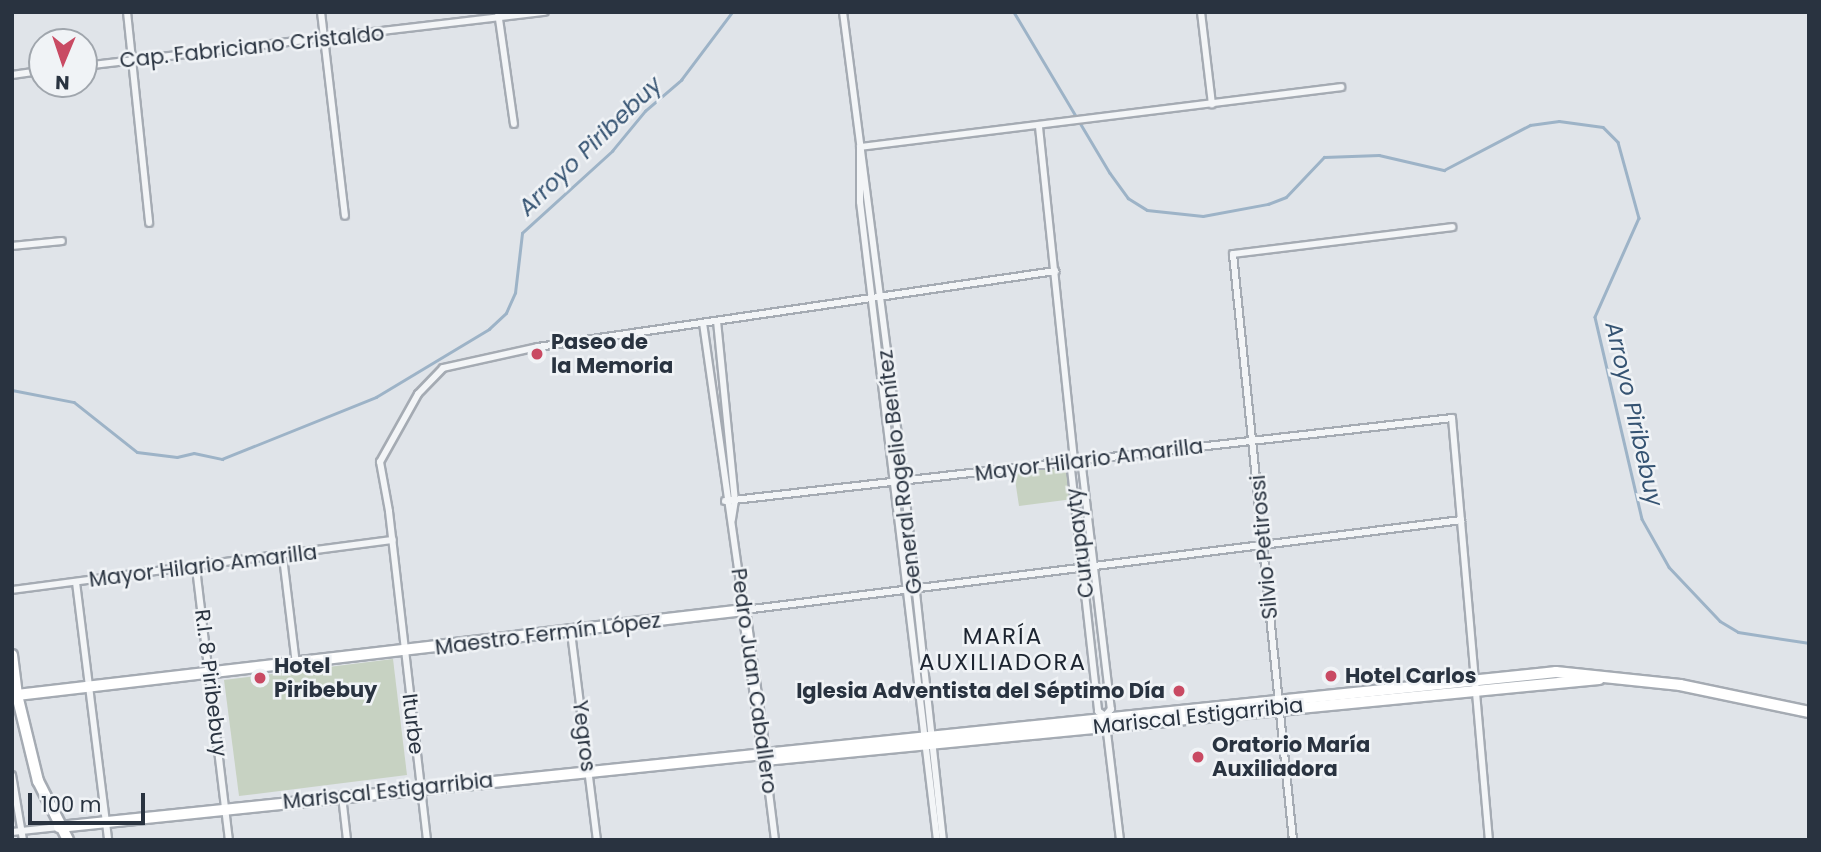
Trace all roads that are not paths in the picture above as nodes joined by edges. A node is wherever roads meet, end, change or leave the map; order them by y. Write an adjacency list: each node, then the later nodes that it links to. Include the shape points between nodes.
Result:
1 (127, 12): 8 (street)
2 (321, 12): 7 (street)
3 (545, 12): 6 (street, Cap. Fabriciano Cristaldo)
4 (843, 12): 14 (street, General Rogelio Benítez)
5 (1201, 12): 11 (street)
6 (498, 15): 7 (street, Cap. Fabriciano Cristaldo); 12 (street)
7 (324, 40): 8 (street, Cap. Fabriciano Cristaldo); 15 (street)
8 (132, 60): 9 (street, Cap. Fabriciano Cristaldo); 16 (street)
9 (98, 64)
10 (1341, 87): 11 (street)
11 (1212, 104): 13 (street)
12 (514, 124)
13 (1040, 127): 14 (street); 20 (street)
14 (860, 147): 21 (street, General Rogelio Benítez)
15 (345, 216)
16 (149, 223)
17 (1452, 227): 24 (street, Silvio Petirossi, via 1233,254)
18 (62, 241): 19 (street)
19 (12, 246)
20 (1055, 271): 21 (street, Iturbe); 25 (street)
21 (875, 297): 22 (street, Iturbe); 26 (street, General Rogelio Benítez); 27 (street, General Rogelio Benítez)
22 (717, 321): 23 (street, Iturbe); 28 (street)
23 (703, 323): 29 (street); 32 (street, Iturbe, via 538,347 443,368 418,394 380,462)
24 (1254, 441): 25 (street, Mayor Hilario Amarilla); 30 (street, Mayor Hilario Amarilla, via 1452,418); 33 (street, Silvio Petirossi)
25 (1074, 462): 26 (street, Mayor Hilario Amarilla); 35 (street, Curupayty, via 1082,467); 37 (street, Curupayty, via 1071,469)
26 (904, 482): 27 (street, Mayor Hilario Amarilla); 41 (street, General Rogelio Benítez)
27 (894, 483): 28 (street, Mayor Hilario Amarilla); 40 (street, General Rogelio Benítez)
28 (735, 500): 29 (street, Mayor Hilario Amarilla); 31 (street)
29 (725, 501): 31 (street)
30 (1461, 520): 33 (street, Maestro Fermín López); 48 (street)
31 (732, 522): 42 (street, Pedro Juan Caballero)
32 (393, 540): 34 (street, Mayor Hilario Amarilla); 44 (street, Iturbe)
33 (1264, 545): 35 (street, Maestro Fermín López); 51 (street, Silvio Petirossi)
34 (283, 558): 36 (street, Mayor Hilario Amarilla); 46 (street)
35 (1094, 567): 37 (street, Maestro Fermín López); 53 (street, Curupayty, via 1111,709)
36 (196, 568): 38 (street, Mayor Hilario Amarilla); 47 (street, R.I. 8 Piribebuy)
37 (1083, 568): 41 (street, Maestro Fermín López); 53 (street, Curupayty, via 1098,711)
38 (76, 582): 39 (street, Mayor Hilario Amarilla); 49 (street)
39 (12, 590)
40 (905, 590): 41 (street, Maestro Fermín López); 42 (street, Maestro Fermín López); 54 (street, General Rogelio Benítez)
41 (914, 590): 54 (street, General Rogelio Benítez)
42 (744, 610): 43 (street, Maestro Fermín López); 55 (street, Pedro Juan Caballero)
43 (571, 632): 44 (street, Maestro Fermín López); 56 (street, Yegros)
44 (403, 651): 46 (street, Maestro Fermín López); 58 (street, Iturbe)
45 (12, 655): 50 (main road)
46 (296, 664): 47 (street, Maestro Fermín López)
47 (211, 673): 49 (street, Maestro Fermín López); 60 (street, R.I. 8 Piribebuy)
48 (1475, 684): 51 (street, Mariscal Estigarribia); 52 (street, Mariscal Estigarribia, via 1556,672 1632,678); 77 (street)
49 (88, 687): 50 (street, Maestro Fermín López); 61 (street)
50 (14, 696): 62 (main road, via 38,781)
51 (1279, 704): 53 (street, Mariscal Estigarribia); 76 (street, Silvio Petirossi)
52 (1809, 712)
53 (1105, 720): 54 (street, Mariscal Estigarribia); 75 (street, Curupayty)
54 (927, 739): 55 (street, Mariscal Estigarribia); 73 (street, General Rogelio Benítez); 74 (street, General Rogelio Benítez)
55 (764, 756): 56 (street, Mariscal Estigarribia); 72 (street, Pedro Juan Caballero)
56 (589, 769): 58 (street, Mariscal Estigarribia); 71 (street, Yegros)
57 (12, 775): 64 (street)
58 (420, 788): 59 (street, Mariscal Estigarribia); 70 (street, Iturbe)
59 (342, 796): 60 (street, Mariscal Estigarribia); 69 (street)
60 (226, 809): 61 (street, Mariscal Estigarribia); 68 (street, R.I. 8 Piribebuy)
61 (106, 822): 62 (street, Mariscal Estigarribia); 67 (street)
62 (59, 827): 64 (street, Mariscal Estigarribia); 66 (main road)
63 (12, 832): 64 (street, Mariscal Estigarribia)
64 (22, 832): 65 (street)
65 (23, 840)
66 (68, 840)
67 (108, 840)
68 (229, 840)
69 (347, 840)
70 (426, 840)
71 (597, 840)
72 (775, 840)
73 (937, 840)
74 (943, 840)
75 (1119, 840)
76 (1293, 840)
77 (1489, 840)

